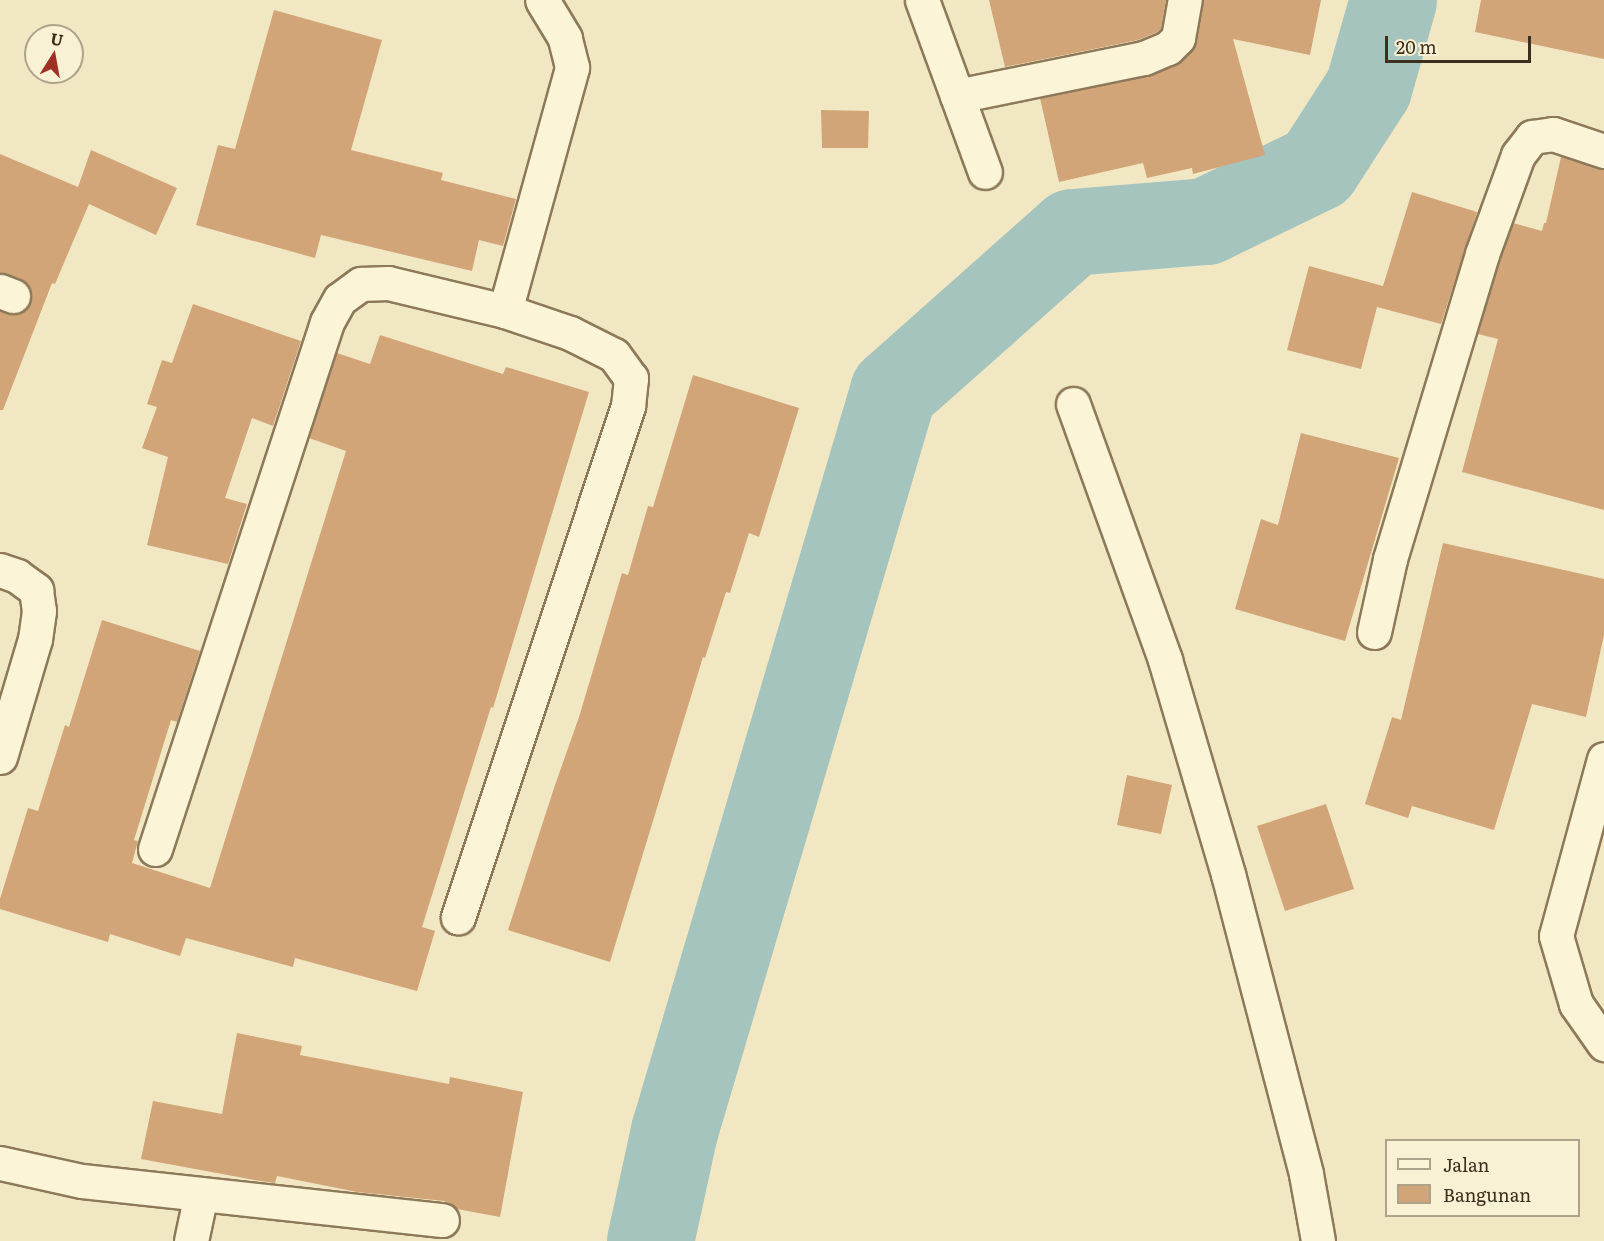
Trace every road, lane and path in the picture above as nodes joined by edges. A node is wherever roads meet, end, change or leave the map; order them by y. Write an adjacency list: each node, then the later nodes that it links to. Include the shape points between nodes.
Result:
1 (542, 0): 7 (street, via 566,38 572,67)
2 (922, 0): 4 (street)
3 (1185, 0): 4 (street, via 1178,38 1168,48 1144,58)
4 (957, 96): 6 (street)
5 (1604, 151): 10 (street, via 1553,134 1532,137 1518,155 1482,254 1397,536)
6 (985, 172)
7 (505, 311): 13 (street, via 388,283 361,284 340,299 323,333); 14 (street, via 570,333 614,355 631,378 628,406)
8 (1073, 404): 20 (street, via 1166,660 1306,1174)
9 (0, 570): 11 (street, via 17,576 36,590 39,611 35,639)
10 (1374, 633)
11 (0, 757)
12 (1604, 759): 15 (street, via 1556,936 1576,1004)
13 (155, 849)
14 (458, 917)
15 (1604, 1044)
16 (0, 1163): 17 (street, via 82,1181)
17 (201, 1194): 18 (street); 19 (street)
18 (442, 1220)
19 (191, 1241)
20 (1318, 1241)

